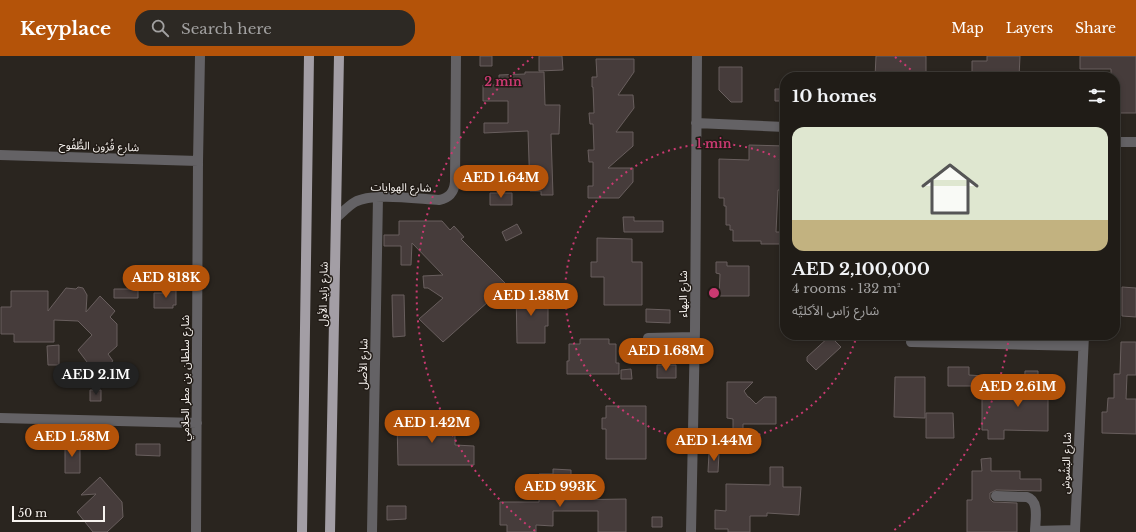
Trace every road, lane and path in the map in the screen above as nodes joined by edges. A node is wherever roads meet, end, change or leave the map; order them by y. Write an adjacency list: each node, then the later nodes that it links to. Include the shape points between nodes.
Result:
1 (200, 56): 11 (street, شارع سلطان بن مطر الحلامي)
2 (309, 56): 27 (main road, شارع زايد الأول)
3 (339, 56): 13 (main road, شارع زايد الأول)
4 (456, 56): 12 (street, شارع الهوايات, via 455,188 452,194 439,200)
5 (697, 56): 6 (street, شارع البهاء)
6 (696, 123): 7 (street); 14 (street, شارع البهاء)
7 (780, 127)
8 (1120, 142): 9 (street)
9 (1136, 142)
10 (0, 155): 11 (street, شارع قُرُون الطُّفُوح)
11 (198, 161): 22 (street, شارع سلطان بن مطر الحلامي)
12 (378, 197): 13 (street, شارع الهوايات, via 366,197 356,201); 29 (street, شارع الأصل)
13 (336, 218): 28 (main road, شارع زايد الأول)
14 (694, 337): 15 (street); 30 (street, شارع البهاء)
15 (648, 338)
16 (947, 340): 19 (street)
17 (983, 340): 20 (street)
18 (1084, 340): 20 (street, شارع البَشُوش)
19 (910, 342)
20 (1083, 346): 25 (street, شارع البَشُوش)
21 (0, 418): 22 (street)
22 (197, 423): 26 (street, شارع سلطان بن مطر الحلامي)
23 (996, 496): 24 (street, via 1031,498 1035,504)
24 (1035, 531): 25 (street)
25 (1075, 531)
26 (196, 532)
27 (302, 532)
28 (330, 532)
29 (372, 532)
30 (691, 532)

